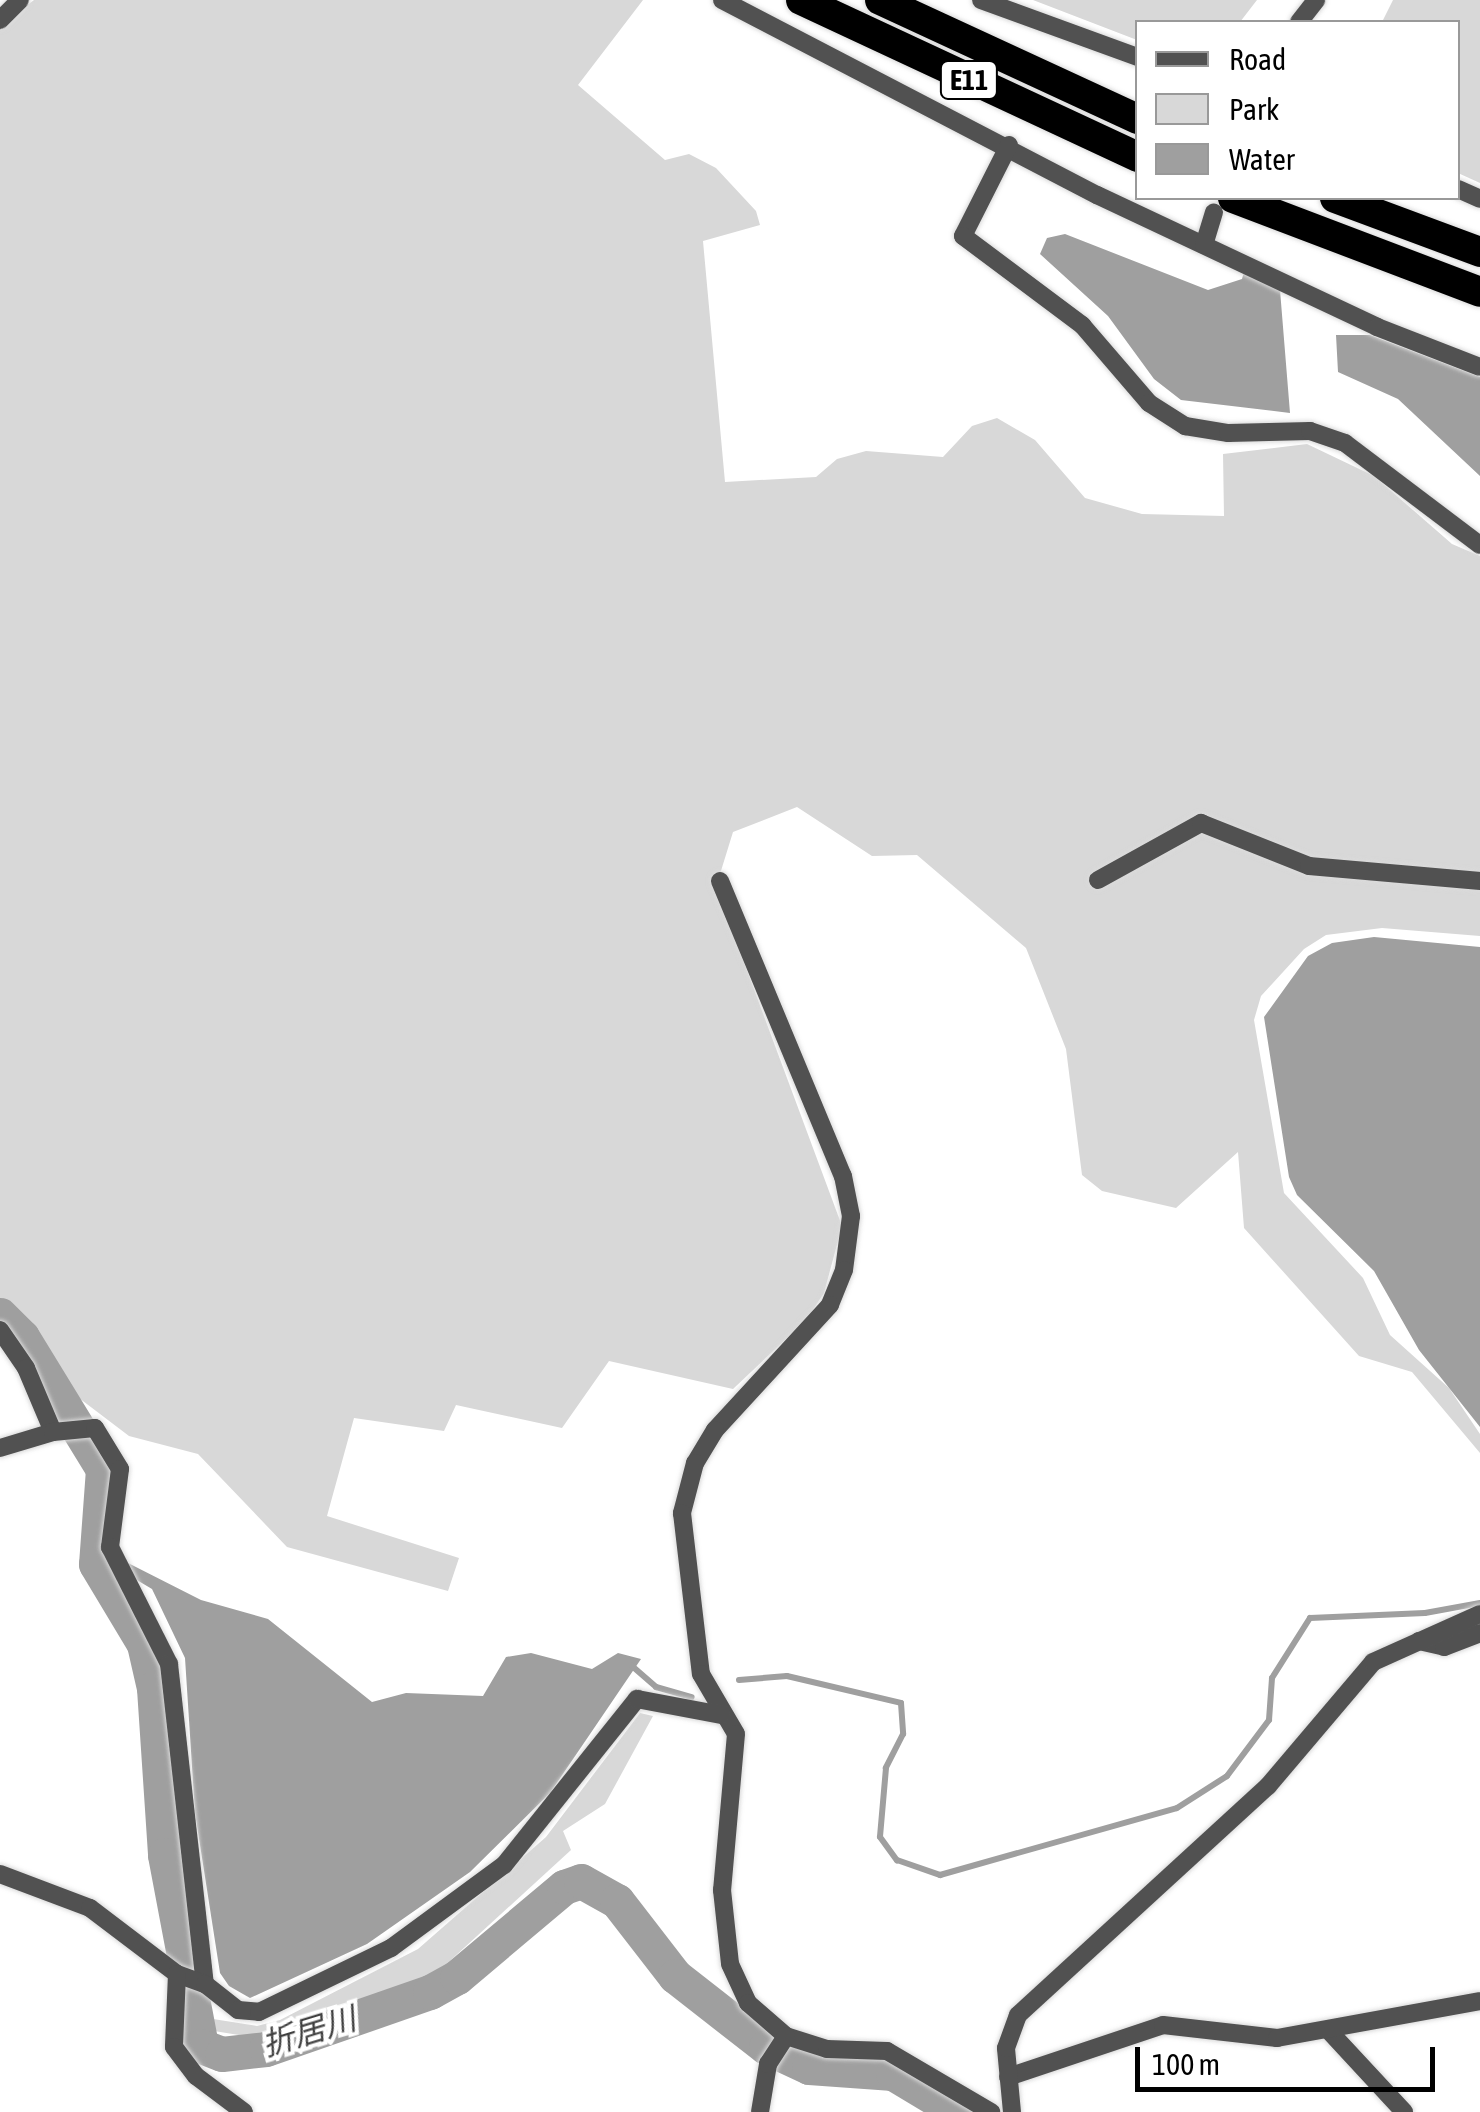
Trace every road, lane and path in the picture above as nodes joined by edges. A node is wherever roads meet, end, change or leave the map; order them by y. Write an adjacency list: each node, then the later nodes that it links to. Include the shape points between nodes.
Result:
1 (20, 0): 7 (street)
2 (722, 0): 11 (street)
3 (801, 0): 12 (highway, E11)
4 (880, 0): 10 (highway, E11)
5 (981, 0): 9 (street)
6 (1316, 0): 8 (street)
7 (0, 20)
8 (1301, 20)
9 (1135, 56)
10 (1135, 118)
11 (1009, 145): 15 (street); 19 (street, via 963,236 1082,325 1149,403 1185,426 1228,433 1310,431 1344,443)
12 (1135, 156)
13 (1340, 200): 16 (highway)
14 (1224, 205): 15 (street); 17 (highway)
15 (1204, 246): 18 (street)
16 (1480, 252)
17 (1480, 292)
18 (1480, 367)
19 (1480, 545)
20 (1098, 880): 22 (street, via 1201,823 1309,866)
21 (720, 881): 29 (street, via 843,1176 850,1216 844,1270 830,1305 715,1430 695,1463 686,1496 680,1532 696,1646)
22 (1480, 881)
23 (0, 1330): 24 (street)
24 (59, 1432): 25 (street); 31 (street, via 95,1428 120,1469 110,1547 169,1664)
25 (0, 1448)
26 (1480, 1614): 28 (street)
27 (1480, 1633): 28 (street, via 1444,1647)
28 (1419, 1641): 35 (street, via 1373,1662 1268,1786 1018,2015 1006,2048)
29 (722, 1715): 31 (street, via 638,1699 504,1865 391,1948 303,1996 248,2013); 34 (street, via 736,1734 722,1890 730,1964 748,2003)
30 (0, 1874): 31 (street, via 90,1908)
31 (190, 1978): 36 (street, via 174,2047 196,2076)
32 (1480, 2002): 33 (street)
33 (1330, 2032): 35 (street, via 1277,2038 1163,2025); 40 (street)
34 (783, 2040): 37 (street, via 768,2064); 38 (street, via 887,2051)
35 (1008, 2077): 39 (street)
36 (244, 2112)
37 (760, 2112)
38 (991, 2112)
39 (1012, 2112)
40 (1404, 2112)

